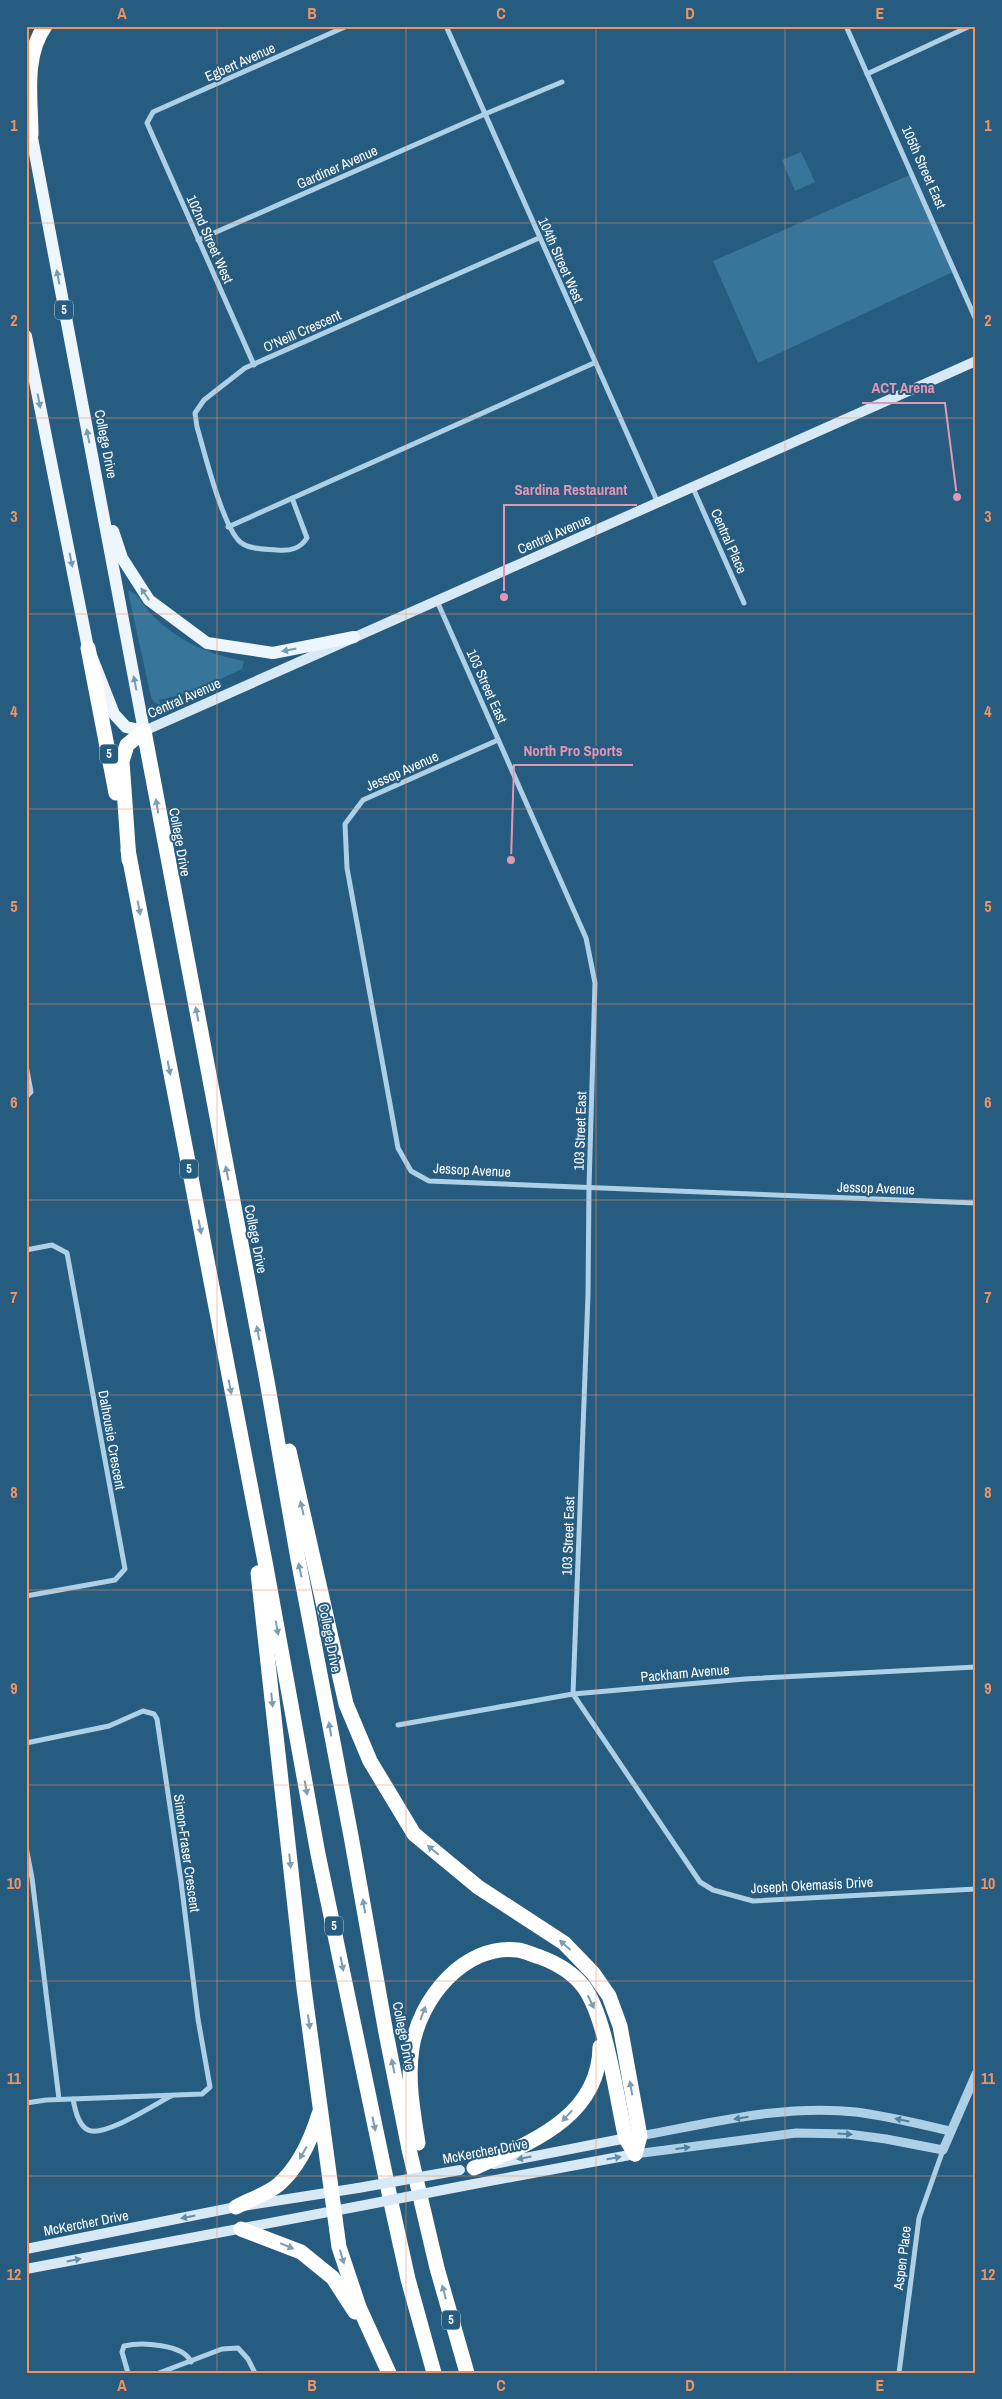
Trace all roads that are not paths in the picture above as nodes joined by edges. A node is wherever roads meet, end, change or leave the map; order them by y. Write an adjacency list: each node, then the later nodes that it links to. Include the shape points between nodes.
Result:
1 (45, 26): 11 (highway, via 30,67)
2 (347, 26): 10 (street, Egbert Avenue, via 154,112)
3 (446, 26): 9 (street, 104th Street West)
4 (846, 26): 6 (street, 105th Street East)
5 (970, 26): 6 (street)
6 (867, 74): 14 (street, 105th Street East)
7 (562, 82): 9 (street, Gardiner Avenue)
8 (26, 109): 11 (main road, College Drive / 5)
9 (485, 114): 12 (street, 104th Street West); 13 (street, Gardiner Avenue)
10 (147, 123): 13 (street, 102nd Street West)
11 (31, 136): 19 (main road, College Drive / 5, one-way to 11)
12 (539, 238): 17 (street, 104th Street West); 18 (street, O'Neill Crescent)
13 (198, 240): 18 (street, 102nd Street West)
14 (976, 320)
15 (26, 336): 27 (main road, 5, one-way to 27)
16 (976, 361): 20 (main road, Central Avenue)
17 (594, 363): 21 (street); 22 (street, 104th Street West)
18 (254, 364): 23 (street, O'Neill Crescent, via 204,400 195,413)
19 (97, 484): 26 (main road, one-way to 19, via 273,653 206,643 149,600 122,558); 28 (main road, College Drive / 5, one-way to 19)
20 (693, 488): 22 (main road, Central Avenue); 25 (street, Central Place)
21 (292, 498): 23 (street); 23 (street, O'Neill Crescent, via 308,538 297,548 253,548 242,544)
22 (658, 503): 24 (main road, Central Avenue)
23 (228, 527)
24 (437, 601): 26 (main road, Central Avenue); 29 (street, 103 Street East)
25 (744, 603)
26 (354, 637): 28 (main road, Central Avenue)
27 (88, 648): 28 (main road, via 114,714 126,727); 30 (highway, 5)
28 (144, 731): 30 (highway, via 127,745 122,761); 36 (highway, College Drive / 5, one-way to 28)
29 (498, 740): 33 (street, 103 Street East, via 586,938 595,983); 33 (street, Jessop Avenue, via 363,800 345,824 347,868 398,1148 411,1171 430,1181)
30 (130, 860): 37 (highway, 5, one-way to 37)
31 (26, 1065): 32 (street, via 32,1092)
32 (26, 1096)
33 (589, 1187): 34 (street, Jessop Avenue); 40 (street, 103 Street East)
34 (976, 1203)
35 (26, 1250): 38 (street, Dalhousie Crescent, via 52,1245 67,1253 125,1569 116,1580)
36 (267, 1381): 53 (highway, one-way to 36, via 620,2026 609,1996 593,1973 564,1943 478,1887 414,1834 370,1761 346,1704 280,1412); 62 (highway, College Drive / 5, one-way to 36, via 386,2033)
37 (248, 1477): 51 (highway, one-way to 51, via 304,1988); 70 (highway, 5, one-way to 70, via 318,1854 408,2279)
38 (26, 1596)
39 (976, 1667): 40 (street, Packham Avenue, via 746,1679)
40 (573, 1694): 41 (street, Packham Avenue); 44 (street, Joseph Okemasis Drive, via 700,1882 713,1890 753,1901)
41 (398, 1725)
42 (26, 1743): 47 (street, Simon-Fraser Crescent, via 109,1726 142,1711 154,1714 157,1719 210,2087 202,2094)
43 (26, 1847): 49 (street)
44 (976, 1889)
45 (601, 2025): 53 (highway); 56 (highway, one-way to 56, via 600,2065 593,2084 562,2122 534,2140); 62 (highway, one-way to 45, via 411,2095 412,2048 425,2007 436,1990 465,1962 500,1950 519,1950 556,1962 572,1975 584,1986)
46 (976, 2074): 52 (street)
47 (172, 2095): 48 (street, Simon-Fraser Crescent); 48 (street, Simon-Fraser Crescent, via 124,2121 96,2131 82,2125)
48 (73, 2098): 49 (street, Simon-Fraser Crescent)
49 (58, 2099): 50 (street, Simon-Fraser Crescent)
50 (26, 2103)
51 (321, 2108): 57 (highway); 58 (highway, one-way to 58, via 313,2135 278,2185)
52 (950, 2132): 53 (street, McKercher Drive, one-way to 53, via 890,2117 813,2111 759,2115); 54 (street)
53 (633, 2137): 55 (highway); 56 (main road, McKercher Drive, one-way to 56)
54 (943, 2150): 55 (street, one-way to 54, via 796,2133 848,2134); 72 (street, Aspen Place, via 919,2218)
55 (635, 2154): 59 (main road, one-way to 55, bridge)
56 (467, 2169): 57 (main road, McKercher Drive, bridge)
57 (332, 2192): 58 (main road, McKercher Drive); 59 (highway)
58 (236, 2207): 61 (main road, McKercher Drive, one-way to 61)
59 (333, 2210): 60 (main road); 64 (highway, one-way to 64, via 339,2247)
60 (241, 2228): 63 (main road, one-way to 60); 64 (highway, one-way to 64, via 301,2252 333,2278)
61 (26, 2249)
62 (437, 2268): 71 (highway, College Drive / 5, one-way to 62)
63 (26, 2269)
64 (372, 2340): 69 (highway)
65 (191, 2362): 66 (street, via 187,2353 179,2349 133,2344 124,2346 122,2352); 67 (street); 68 (street, via 222,2350 238,2348)
66 (128, 2373)
67 (159, 2373)
68 (255, 2373)
69 (389, 2373)
70 (434, 2373)
71 (467, 2373)
72 (899, 2373)

